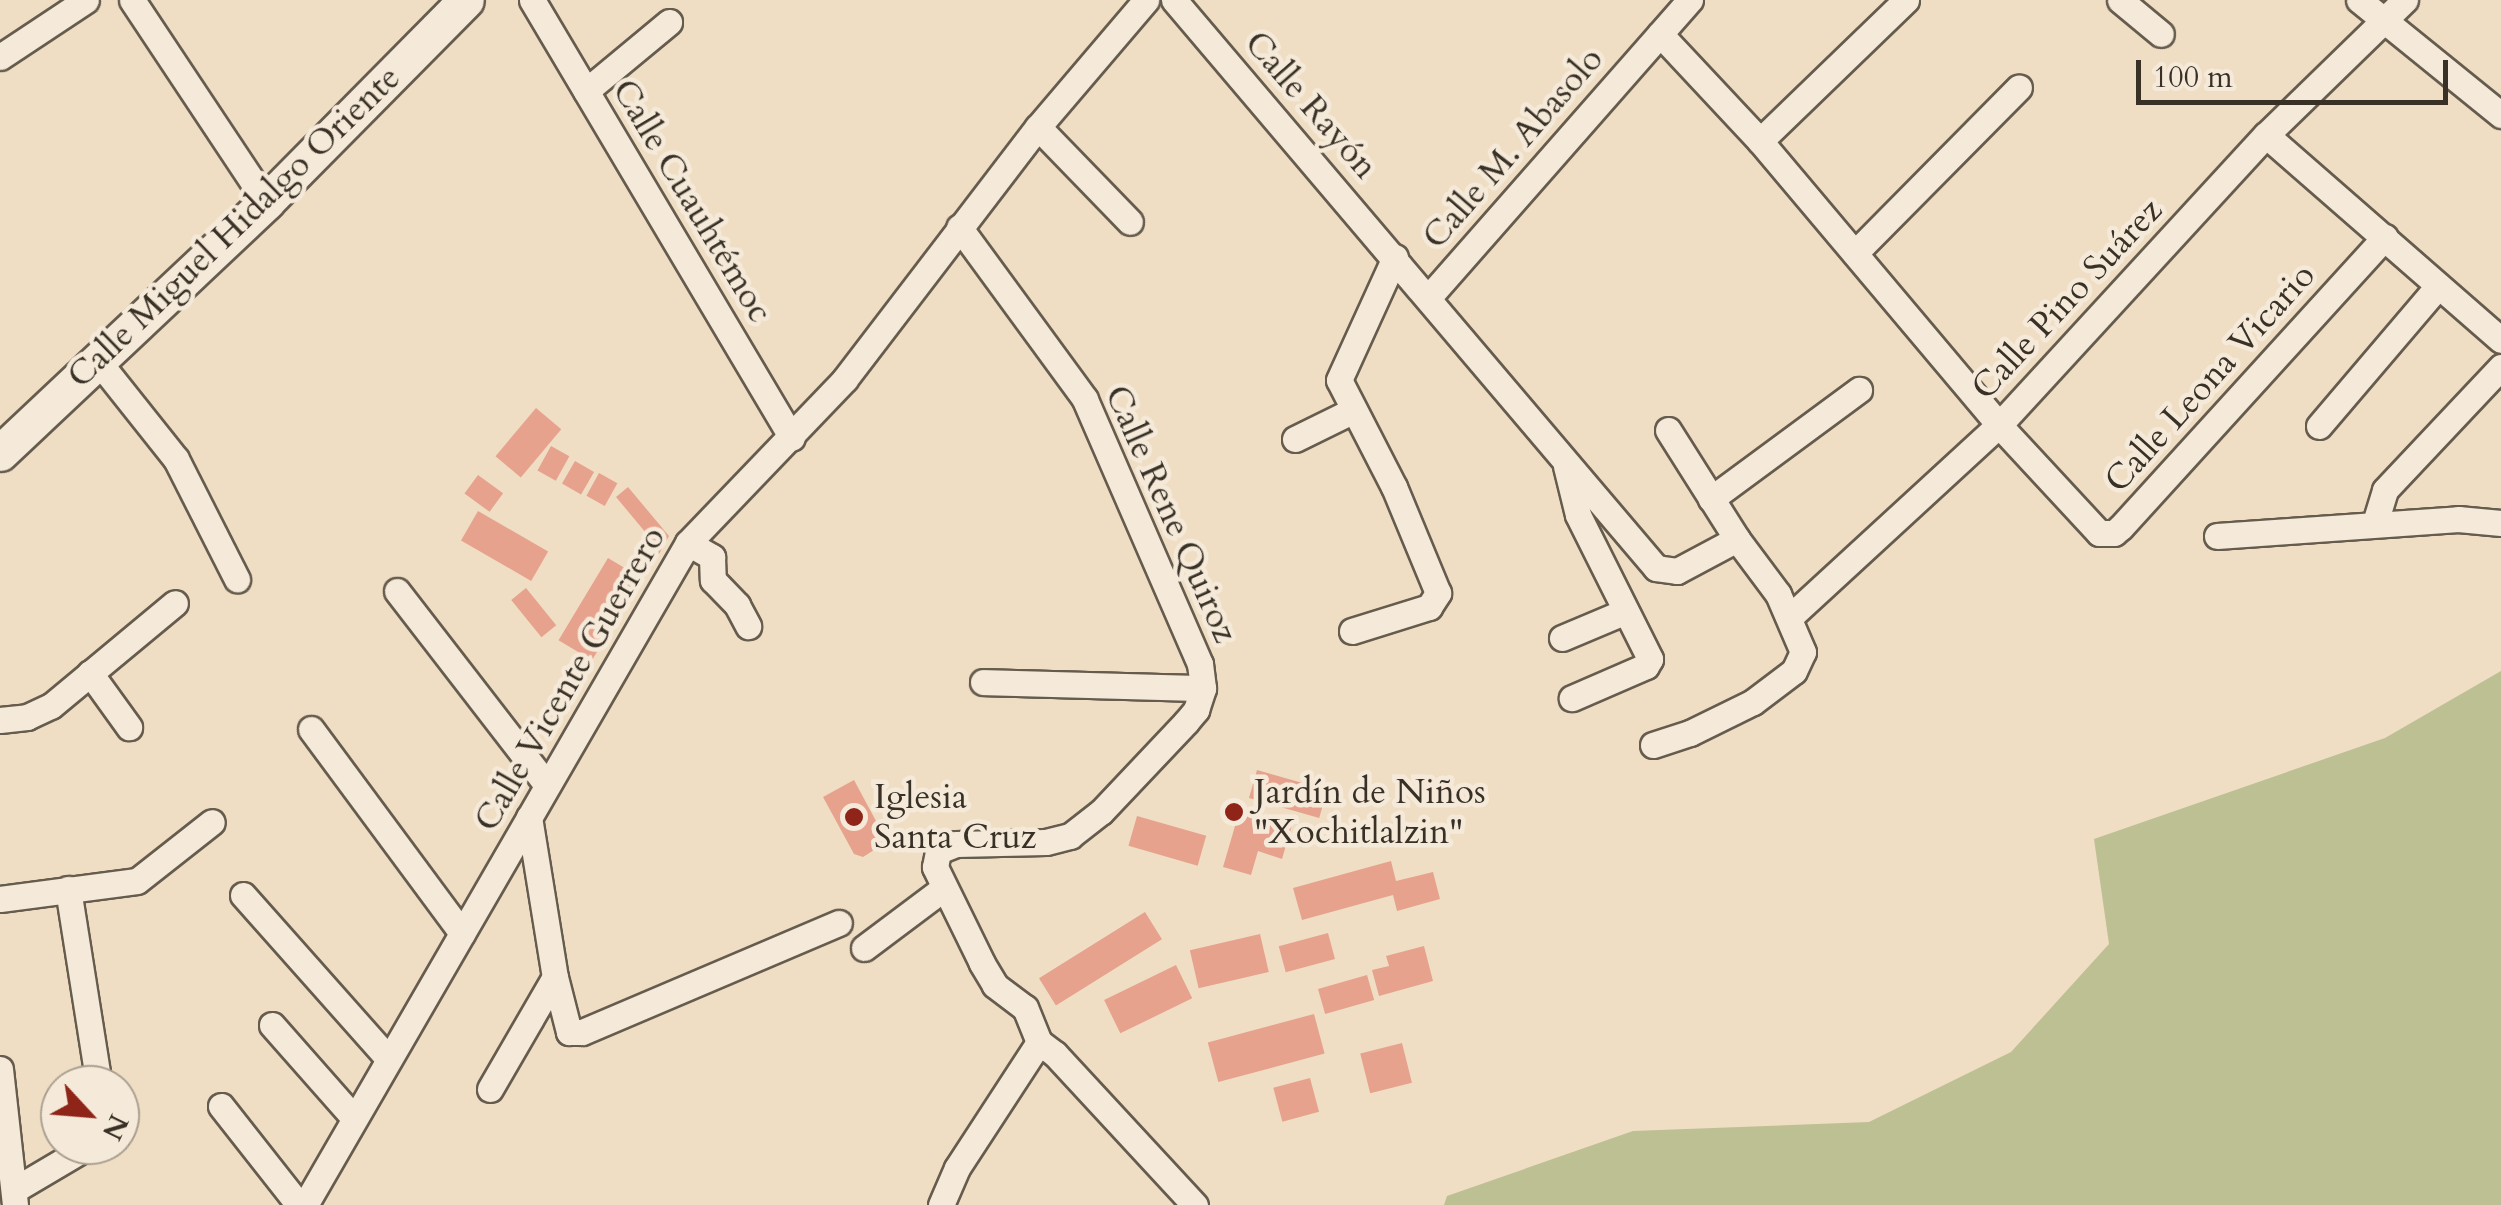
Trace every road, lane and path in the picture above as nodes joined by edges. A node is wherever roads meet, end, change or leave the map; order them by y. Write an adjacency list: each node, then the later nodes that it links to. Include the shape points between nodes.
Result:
1 (86, 0): 16 (street)
2 (132, 0): 23 (street)
3 (466, 0): 23 (street, Calle Miguel Hidalgo Oriente)
4 (532, 0): 18 (street, Calle Cuauhtémoc)
5 (1146, 0): 20 (street, Calle Vicente Guerrero)
6 (1174, 0): 28 (street, Calle Rayón)
7 (1690, 0): 14 (street, Calle M. Abasolo)
8 (1906, 0): 22 (street)
9 (2120, 0): 15 (street)
10 (2360, 0): 12 (street)
11 (2405, 0): 12 (street, Calle Pino Suárez)
12 (2384, 20): 19 (street); 21 (street, Calle Pino Suárez)
13 (669, 22): 18 (street)
14 (1660, 34): 22 (street); 30 (street, Calle M. Abasolo)
15 (2161, 34)
16 (0, 56)
17 (2019, 88): 27 (street)
18 (586, 91): 39 (street, Calle Cuauhtémoc)
19 (2501, 115)
20 (1038, 127): 24 (street); 25 (street, Calle Vicente Guerrero)
21 (2266, 135): 26 (street); 36 (street, Calle Pino Suárez)
22 (1760, 142): 27 (street)
23 (266, 202): 32 (street, Calle Miguel Hidalgo Oriente)
24 (1130, 222)
25 (960, 227): 39 (street, Calle Vicente Guerrero); 59 (street, Calle Rene Quiroz, via 1085,399 1200,664)
26 (2385, 237): 29 (street); 36 (street, Calle Leona Vicario, via 2114,533 2092,529)
27 (1855, 252): 36 (street)
28 (1395, 256): 30 (street, Calle Rayón); 35 (street, via 1339,380)
29 (2438, 286): 31 (street); 37 (street)
30 (1428, 298): 42 (street, Calle Rayón)
31 (2501, 340)
32 (98, 361): 41 (street, Calle Miguel Hidalgo Oriente); 49 (street, via 176,459)
33 (2501, 366): 44 (street, via 2385,490)
34 (1859, 390): 43 (street)
35 (1352, 411): 40 (street); 55 (street, via 1394,487 1438,593 1429,607)
36 (1999, 425): 53 (street, Calle Pino Suárez)
37 (2319, 426)
38 (1668, 430): 43 (street)
39 (792, 438): 48 (street, Calle Vicente Guerrero)
40 (1295, 438)
41 (0, 453)
42 (1566, 466): 47 (street, Calle Rayón, via 1662,571); 52 (street, Calle Rayón, via 1570,496)
43 (1712, 499): 47 (street)
44 (2375, 523): 45 (street, via 2458,518); 46 (street)
45 (2501, 524)
46 (2216, 536)
47 (1737, 539): 53 (street)
48 (688, 543): 54 (street, via 712,558 713,580); 65 (street, Calle Vicente Guerrero)
49 (236, 579)
50 (397, 591): 65 (street)
51 (175, 602): 57 (street)
52 (1624, 612): 56 (street); 60 (street, Calle Rayón, via 1648,664)
53 (1791, 616): 64 (street, via 1801,641 1799,664 1753,702)
54 (748, 626)
55 (1352, 631)
56 (1562, 638)
57 (90, 672): 61 (street, via 38,714); 62 (street)
58 (983, 682): 59 (street)
59 (1203, 688): 68 (street, via 1186,722 1070,836 956,844 938,852 935,867)
60 (1572, 698)
61 (0, 720)
62 (128, 726)
63 (311, 730): 73 (street)
64 (1653, 745)
65 (547, 785): 66 (street, Calle Vicente Guerrero)
66 (530, 817): 73 (street, Calle Vicente Guerrero); 75 (street)
67 (212, 822): 69 (street, via 137,881)
68 (944, 888): 74 (street); 77 (street, via 995,985 1025,1008)
69 (68, 889): 71 (street); 79 (street)
70 (244, 895): 78 (street)
71 (0, 899)
72 (839, 923): 75 (street, via 582,1032 566,1028)
73 (462, 933): 78 (street, Calle Vicente Guerrero)
74 (864, 948)
75 (555, 976): 81 (street)
76 (272, 1025): 83 (street)
77 (1039, 1042): 88 (street, via 957,1168); 89 (street)
78 (387, 1057): 83 (street, Calle Vicente Guerrero)
79 (97, 1065)
80 (0, 1069): 84 (street)
81 (490, 1088)
82 (221, 1106): 87 (street)
83 (354, 1117): 87 (street, Calle Vicente Guerrero)
84 (4, 1141): 86 (street)
85 (62, 1165): 86 (street)
86 (15, 1198)
87 (302, 1205)
88 (941, 1205)
89 (1195, 1205)

